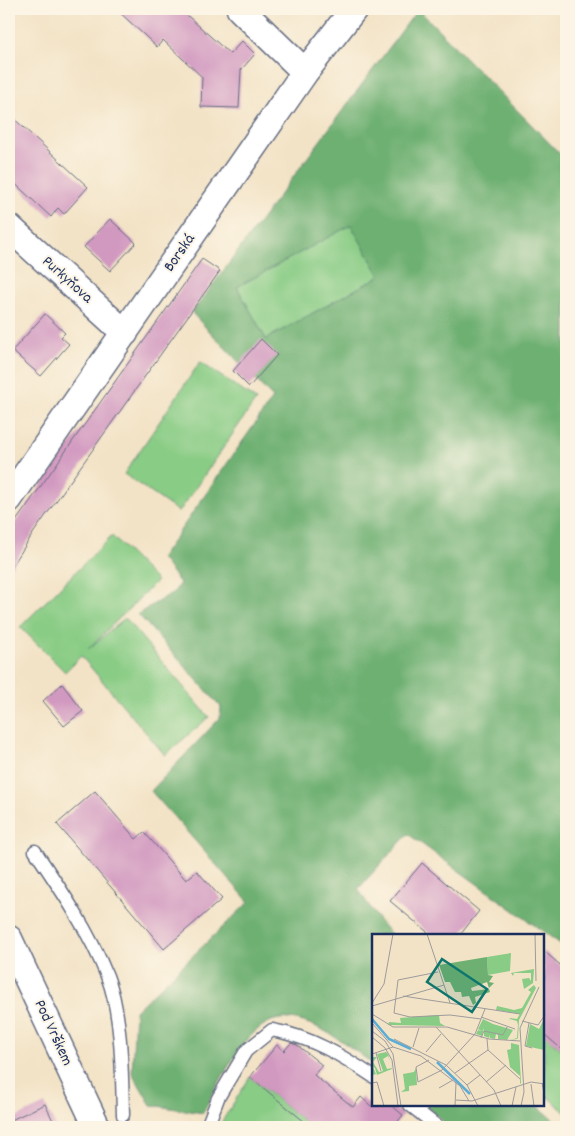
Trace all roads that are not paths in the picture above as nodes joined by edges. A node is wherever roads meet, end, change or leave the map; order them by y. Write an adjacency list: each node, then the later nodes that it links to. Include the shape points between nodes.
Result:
1 (240, 9): 3 (street)
2 (354, 9): 3 (street, Borská)
3 (306, 72): 5 (street, Borská)
4 (9, 227): 5 (street, Purkyňova)
5 (125, 333): 6 (street, Borská)
6 (9, 499)
7 (35, 851): 11 (lane, via 72,905 108,977 118,1026)
8 (9, 939): 13 (street, Pod Vrškem)
9 (372, 1076): 14 (lane, via 335,1051 296,1034 272,1030 246,1051 218,1098)
10 (411, 1106): 12 (lane)
11 (123, 1115)
12 (438, 1126)
13 (97, 1127)
14 (207, 1127)

